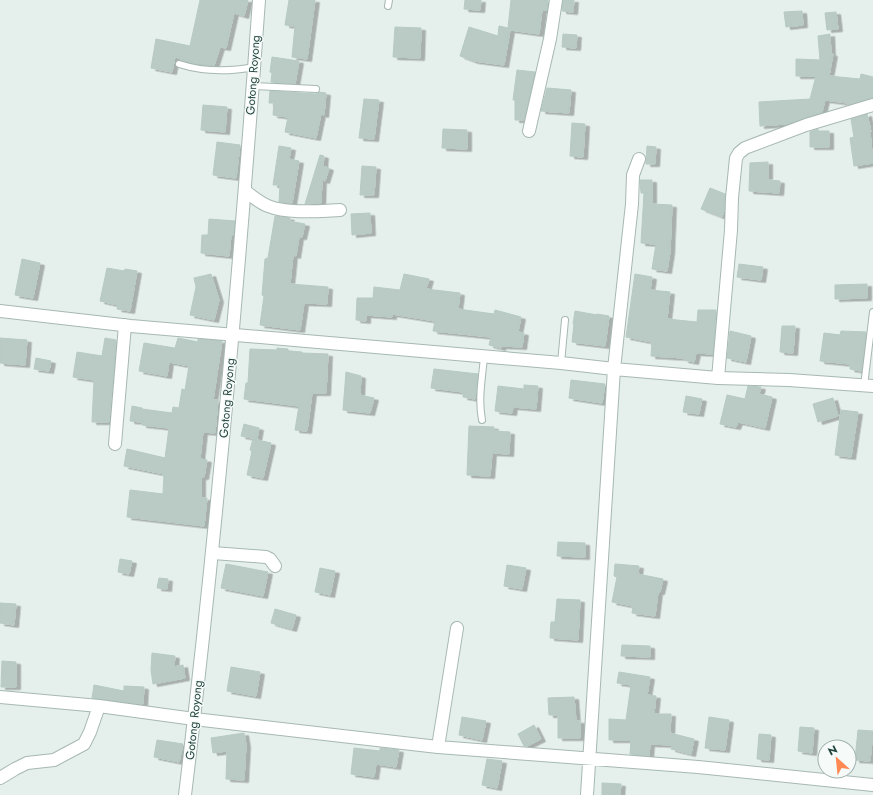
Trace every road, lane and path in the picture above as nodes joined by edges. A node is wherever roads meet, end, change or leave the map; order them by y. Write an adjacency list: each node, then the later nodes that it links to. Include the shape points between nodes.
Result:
1 (258, 0): 4 (street, Gotong Royong)
2 (556, 0): 8 (street)
3 (179, 64): 4 (lane, via 194,69 218,71)
4 (254, 67): 5 (street, Gotong Royong)
5 (252, 86): 6 (lane); 10 (street, Gotong Royong)
6 (316, 89)
7 (873, 105): 20 (street, via 806,125 750,146 736,158)
8 (529, 131)
9 (639, 160): 19 (street, via 633,175)
10 (245, 191): 11 (street, via 262,203 278,209 315,212); 16 (street, Gotong Royong)
11 (340, 210)
12 (0, 312): 15 (street)
13 (873, 312): 21 (lane)
14 (565, 320): 18 (lane)
15 (125, 325): 16 (street); 23 (street)
16 (233, 335): 17 (street); 24 (street, Gotong Royong)
17 (484, 357): 18 (street); 22 (lane, via 480,392)
18 (561, 363): 19 (street)
19 (614, 370): 20 (street); 31 (street)
20 (718, 378): 21 (street)
21 (869, 386)
22 (482, 420)
23 (115, 444)
24 (212, 553): 25 (street, via 259,556 270,559); 29 (street, Gotong Royong)
25 (275, 566)
26 (457, 628): 30 (street)
27 (0, 697): 28 (street)
28 (99, 706): 29 (street); 32 (street, via 84,744 54,760 27,763)
29 (194, 719): 30 (street); 34 (street, Gotong Royong)
30 (438, 747): 31 (street)
31 (590, 760): 33 (street, via 698,767); 35 (street)
32 (0, 778)
33 (873, 785)
34 (185, 795)
35 (587, 795)

